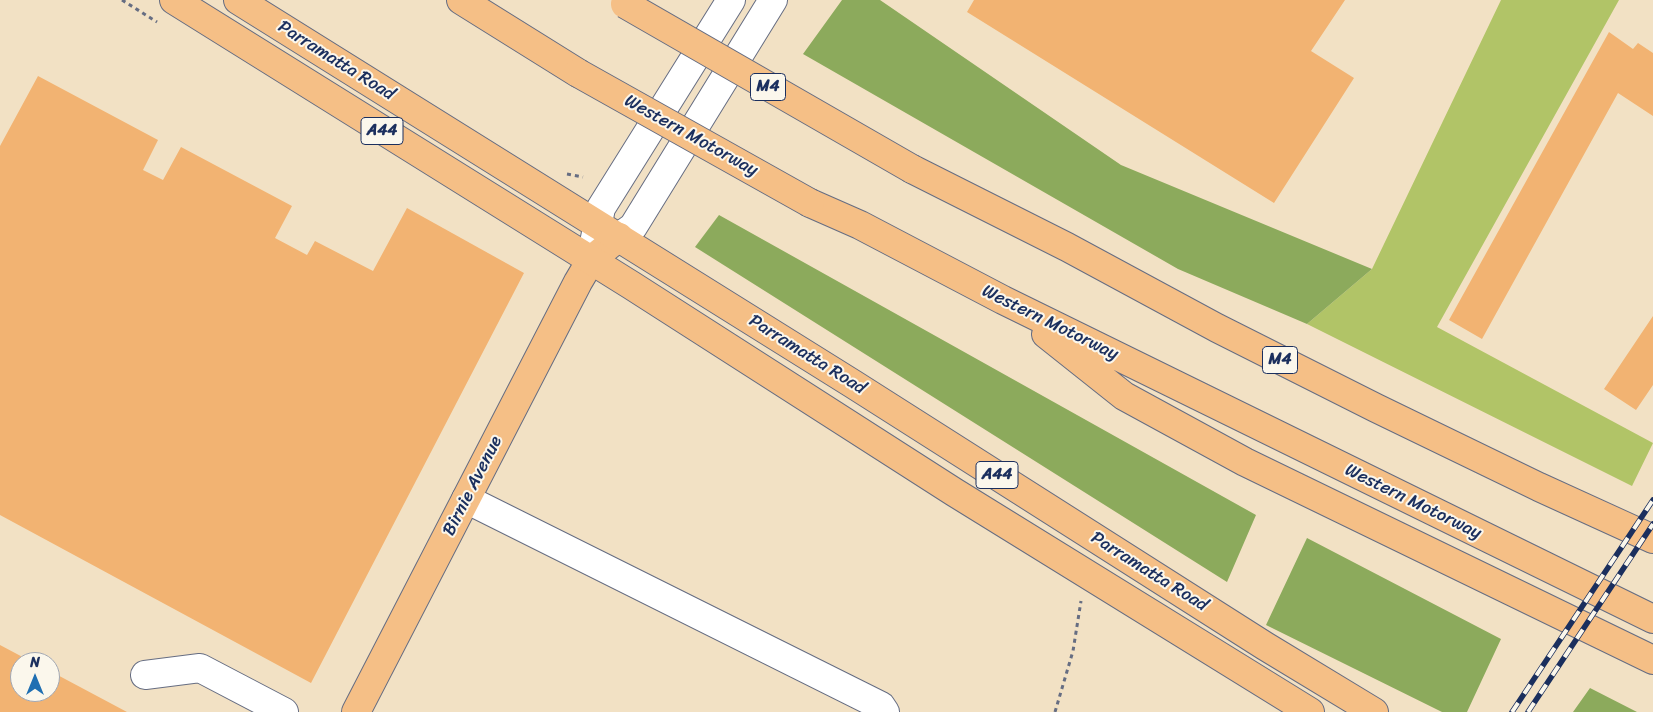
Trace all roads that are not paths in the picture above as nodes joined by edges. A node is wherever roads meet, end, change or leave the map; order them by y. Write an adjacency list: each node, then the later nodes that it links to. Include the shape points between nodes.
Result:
1 (174, 0): 8 (main road, Parramatta Road / A44)
2 (238, 0): 7 (main road, Parramatta Road / A44)
3 (461, 0): 9 (main road, Western Motorway, bridge, via 578,73 810,204 860,225)
4 (731, 0): 7 (street, via 601,208)
5 (773, 0): 7 (street, Birnie Avenue, via 633,228)
6 (621, 2): 11 (main road, M4, bridge, via 912,169 1217,328 1539,487)
7 (609, 231): 8 (main road, Birnie Avenue); 19 (main road, Parramatta Road / A44)
8 (591, 260): 10 (main road, Birnie Avenue); 18 (main road, Parramatta Road / A44, via 954,492)
9 (1003, 300): 12 (main road, Western Motorway); 13 (main road, via 1133,400 1244,462)
10 (466, 499): 16 (main road, Birnie Avenue); 17 (street, via 882,706)
11 (1653, 539)
12 (1653, 619)
13 (1653, 660)
14 (144, 675): 15 (street, via 200,668)
15 (284, 712)
16 (356, 712)
17 (885, 712)
18 (1310, 712)
19 (1374, 712)

